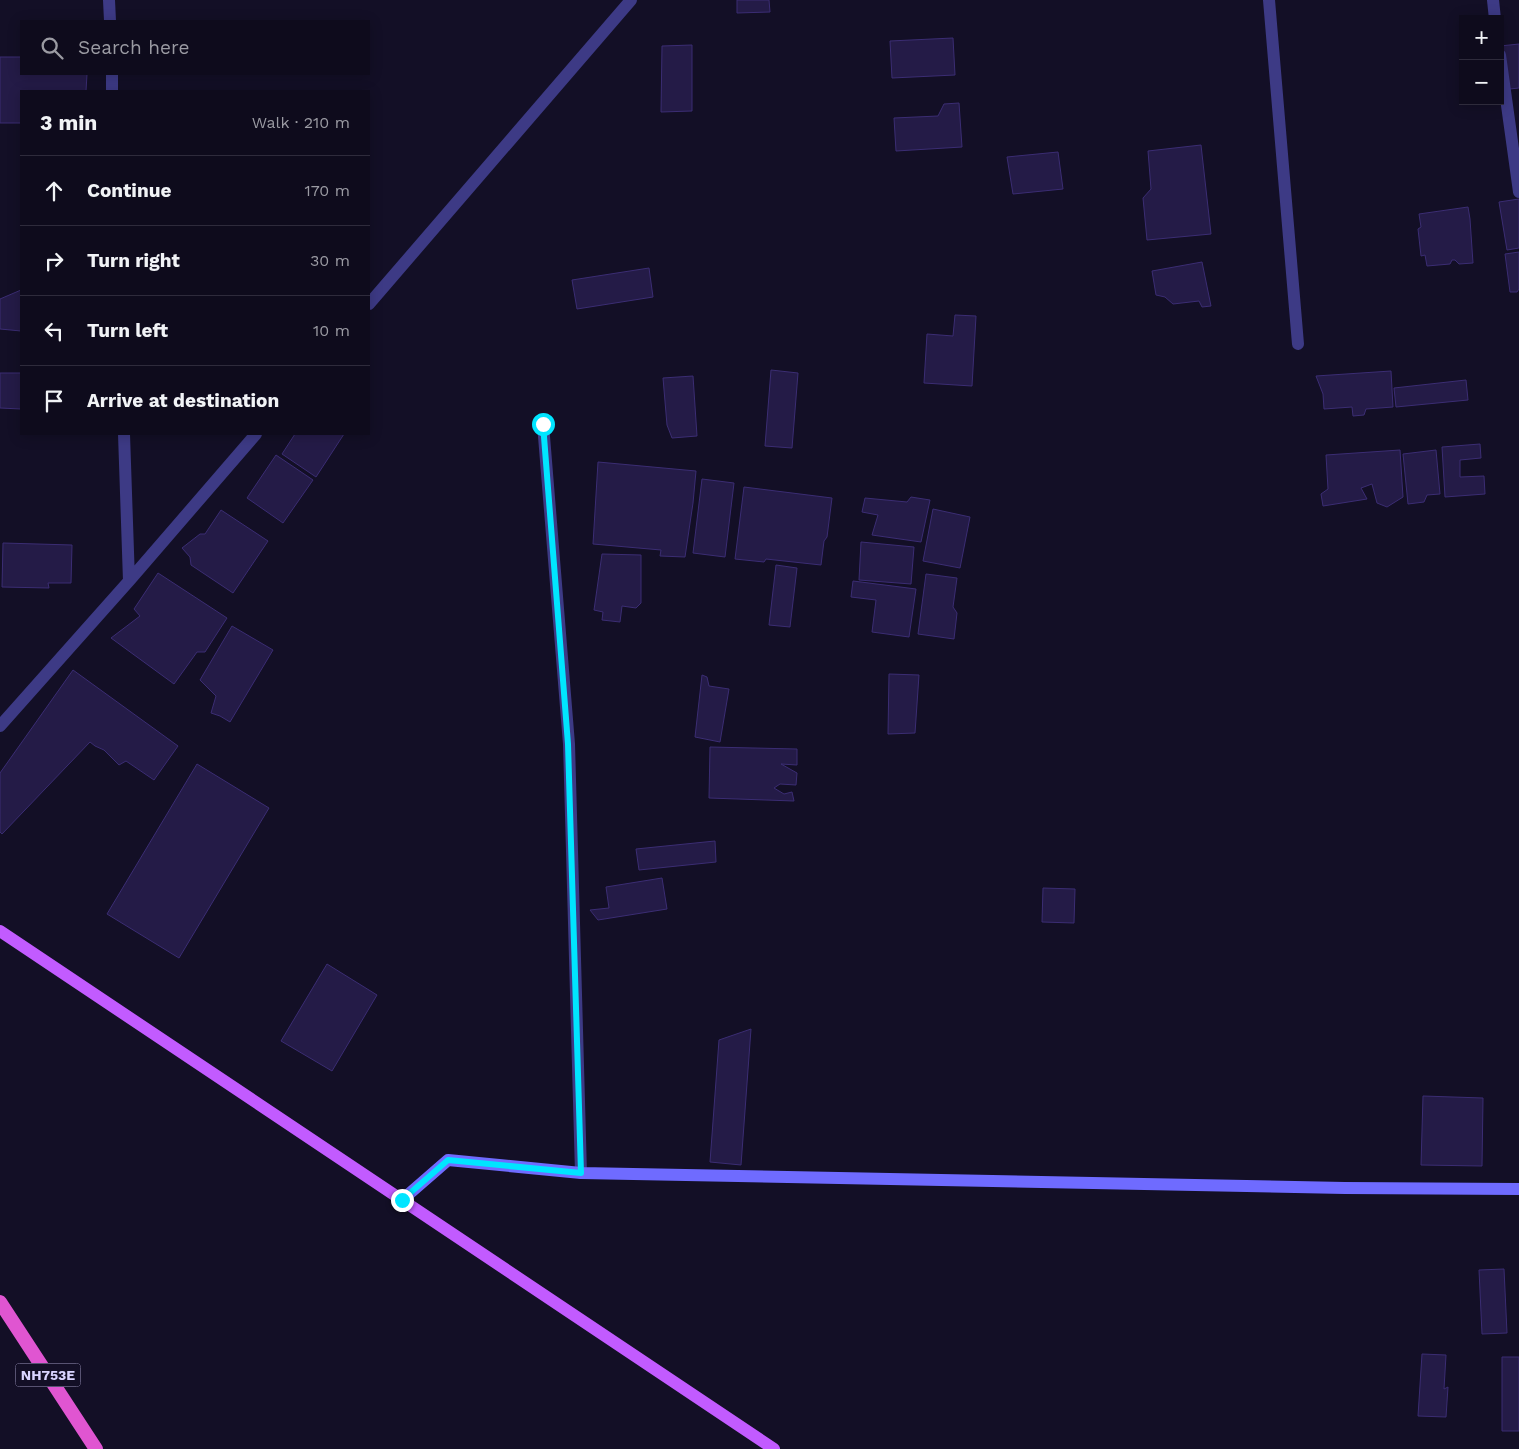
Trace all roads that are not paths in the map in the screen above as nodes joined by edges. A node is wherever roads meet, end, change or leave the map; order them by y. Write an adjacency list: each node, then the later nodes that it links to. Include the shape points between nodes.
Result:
1 (109, 0): 6 (street)
2 (631, 0): 11 (street)
3 (1269, 0): 12 (street)
4 (1493, 0): 5 (street)
5 (1495, 15)
6 (110, 20)
7 (1501, 60): 10 (street)
8 (112, 75): 9 (street)
9 (112, 90)
10 (1519, 192)
11 (370, 303)
12 (1298, 344)
13 (543, 424): 19 (street, via 568,744)
14 (124, 435): 16 (street)
15 (255, 435): 16 (street)
16 (129, 581): 17 (street)
17 (0, 726)
18 (0, 932): 21 (main road)
19 (581, 1173): 20 (main road); 21 (main road, via 448,1160)
20 (1519, 1189)
21 (402, 1200): 24 (main road)
22 (0, 1302): 23 (highway, NH753E)
23 (96, 1449)
24 (774, 1449)

